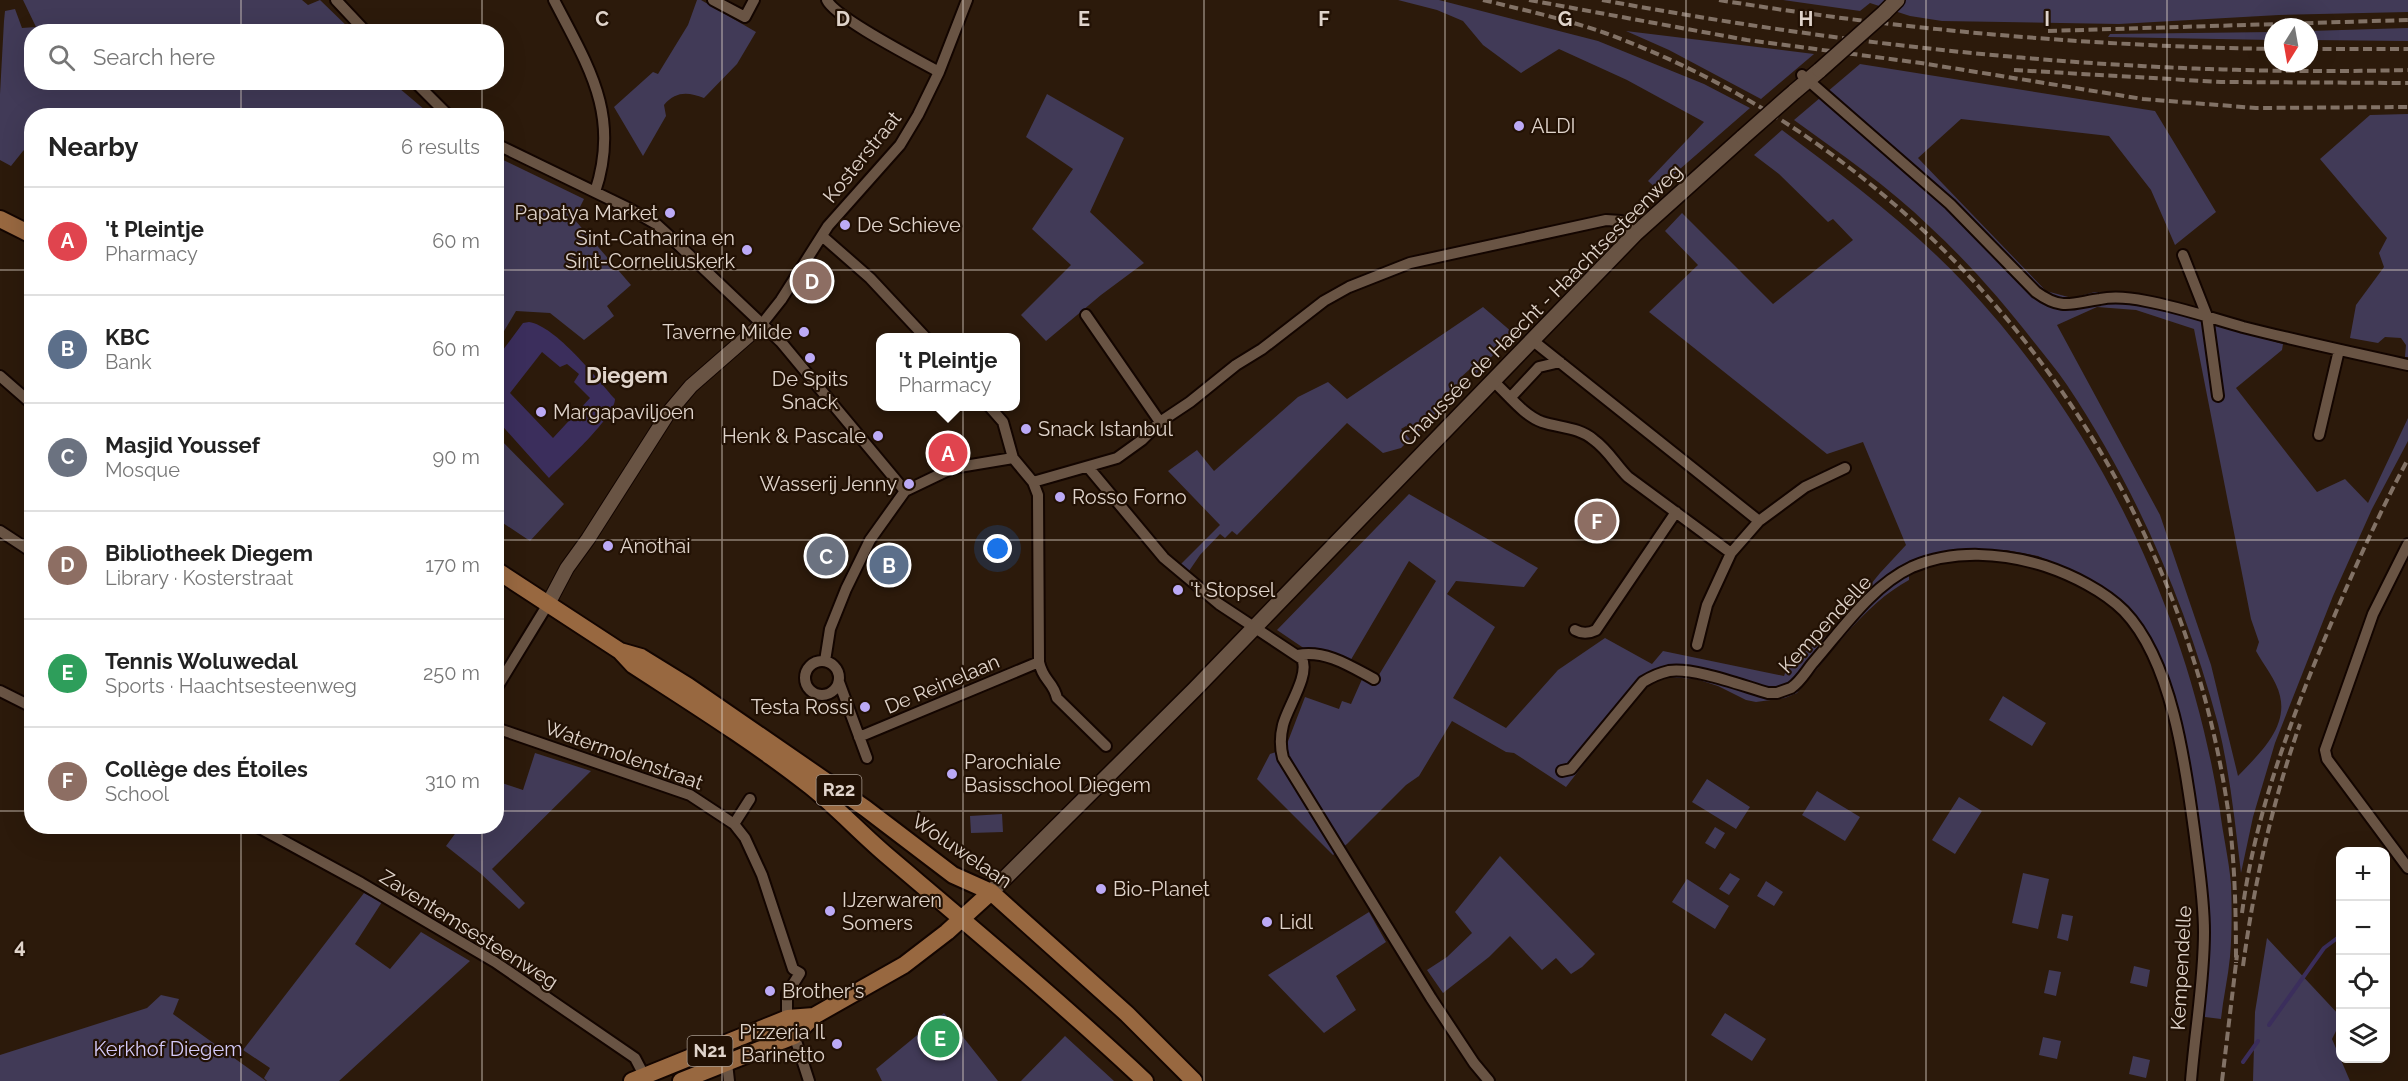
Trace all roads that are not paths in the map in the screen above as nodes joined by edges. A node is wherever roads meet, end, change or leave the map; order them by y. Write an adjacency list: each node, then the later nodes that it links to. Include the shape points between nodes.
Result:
1 (336, 0): 9 (street)
2 (554, 0): 15 (street, via 580,50 602,108 605,147)
3 (713, 0): 4 (street, via 745,17)
4 (754, 0)
5 (818, 0): 8 (street)
6 (967, 0): 10 (street, Kosterstraat)
7 (1897, 0): 11 (main road, Chaussée de Haecht - Haachtsesteenweg / N21, bridge)
8 (828, 3): 10 (street, via 847,20)
9 (358, 24)
10 (939, 72): 19 (street, Kosterstraat, via 900,145)
11 (1814, 81): 18 (main road, Chaussée de Haecht - Haachtsesteenweg / N21, bridge, via 1794,92); 22 (street, via 1950,204 2048,301 2073,306 2120,297)
12 (423, 90): 13 (street)
13 (441, 108)
14 (504, 148): 15 (street)
15 (595, 192): 23 (street, via 656,224)
16 (0, 219): 17 (main road)
17 (24, 231)
18 (1635, 234): 25 (main road, Chaussée de Haecht - Haachtsesteenweg / N21); 35 (street, via 1621,221 1606,220 1410,264 1349,287 1324,301)
19 (822, 236): 23 (street, Kosterstraat); 24 (street, via 870,278)
20 (2183, 255): 22 (street)
21 (1086, 315): 35 (street)
22 (2206, 316): 26 (street); 31 (street)
23 (762, 324): 41 (street); 49 (street, via 691,387 669,412 567,568)
24 (921, 333)
25 (1532, 340): 27 (street); 30 (main road, Chaussée de Haecht - Haachtsesteenweg / N21)
26 (2339, 350): 28 (street); 36 (street)
27 (1560, 362): 33 (street, via 1539,367); 43 (street)
28 (2408, 365)
29 (0, 376): 32 (street)
30 (1493, 381): 33 (street); 50 (main road, Chaussée de Haecht - Haachtsesteenweg / N21)
31 (2218, 396)
32 (24, 397)
33 (1511, 397): 42 (street, via 1541,422 1574,429 1593,438 1628,477)
34 (993, 411): 37 (street, via 1003,422)
35 (1160, 422): 38 (street, via 1117,458)
36 (2319, 435)
37 (1013, 458): 40 (street); 41 (street, via 953,468)
38 (1088, 467): 40 (street); 50 (street, via 1164,558)
39 (1845, 468): 43 (street, via 1805,487)
40 (1033, 482): 56 (street, via 1038,495)
41 (905, 491): 55 (street, via 870,540 846,589 831,629)
42 (1676, 512): 47 (street); 51 (street, via 1596,630)
43 (1759, 521): 47 (street)
44 (0, 531): 46 (street)
45 (2408, 544): 70 (street, via 2373,614 2325,750 2327,759)
46 (24, 547)
47 (1731, 553): 52 (street, via 1707,605)
48 (504, 575): 49 (main road, Woluwelaan / R22)
49 (548, 604): 53 (main road, Woluwelaan / R22); 57 (street)
50 (1254, 628): 54 (street); 71 (main road, N21)
51 (1575, 630)
52 (1697, 645)
53 (620, 651): 71 (main road, Woluwelaan / R22, via 641,657 688,686 866,808 953,875); 72 (main road, Woluwelaan / R22, via 633,665 810,786)
54 (1298, 655): 58 (street, via 1317,654 1337,660); 83 (street, via 1304,669 1283,724 1283,758 1431,998)
55 (825, 661): 59 (street, via 835,666); 59 (street, via 814,663 807,670 807,687 823,695 834,690)
56 (1039, 662): 63 (street, De Reinelaan); 64 (street, via 1042,676 1054,687 1057,698)
57 (504, 676)
58 (1374, 679)
59 (839, 682): 63 (street)
60 (0, 691): 61 (street)
61 (24, 703)
62 (504, 731): 68 (street, Watermolenstraat, via 690,795)
63 (859, 737): 65 (street)
64 (1106, 746)
65 (867, 758)
66 (1562, 771): 84 (street, Kempendelle, via 1571,769 1643,682 1653,676 1685,671 1768,693 1791,688 1877,591 1912,567 1974,555 2007,557 2050,568 2093,589 2124,612 2149,648 2169,698 2183,752 2204,932 2203,1019)
67 (750, 799): 68 (street)
68 (734, 824): 74 (street, Watermolenstraat, via 757,865 794,969 800,973 787,994)
69 (271, 834): 77 (street, Zaventemsesteenweg, via 495,962 634,1058)
70 (2408, 868)
71 (991, 892): 72 (main road, N21); 82 (main road, Woluwelaan / R22, via 1127,1014)
72 (961, 918): 73 (main road, N21, via 904,965); 81 (main road, Woluwelaan / R22)
73 (814, 1016): 74 (main road, N21); 75 (main road, N21)
74 (788, 1018): 75 (street, Watermolenstraat); 77 (main road, N21)
75 (794, 1036): 76 (main road, N21); 80 (street, Watermolenstraat)
76 (727, 1063): 78 (main road, N21); 79 (street)
77 (641, 1079)
78 (681, 1081)
79 (729, 1081)
80 (809, 1081)
81 (1145, 1081)
82 (1194, 1081)
83 (1489, 1081)
84 (2191, 1081)

